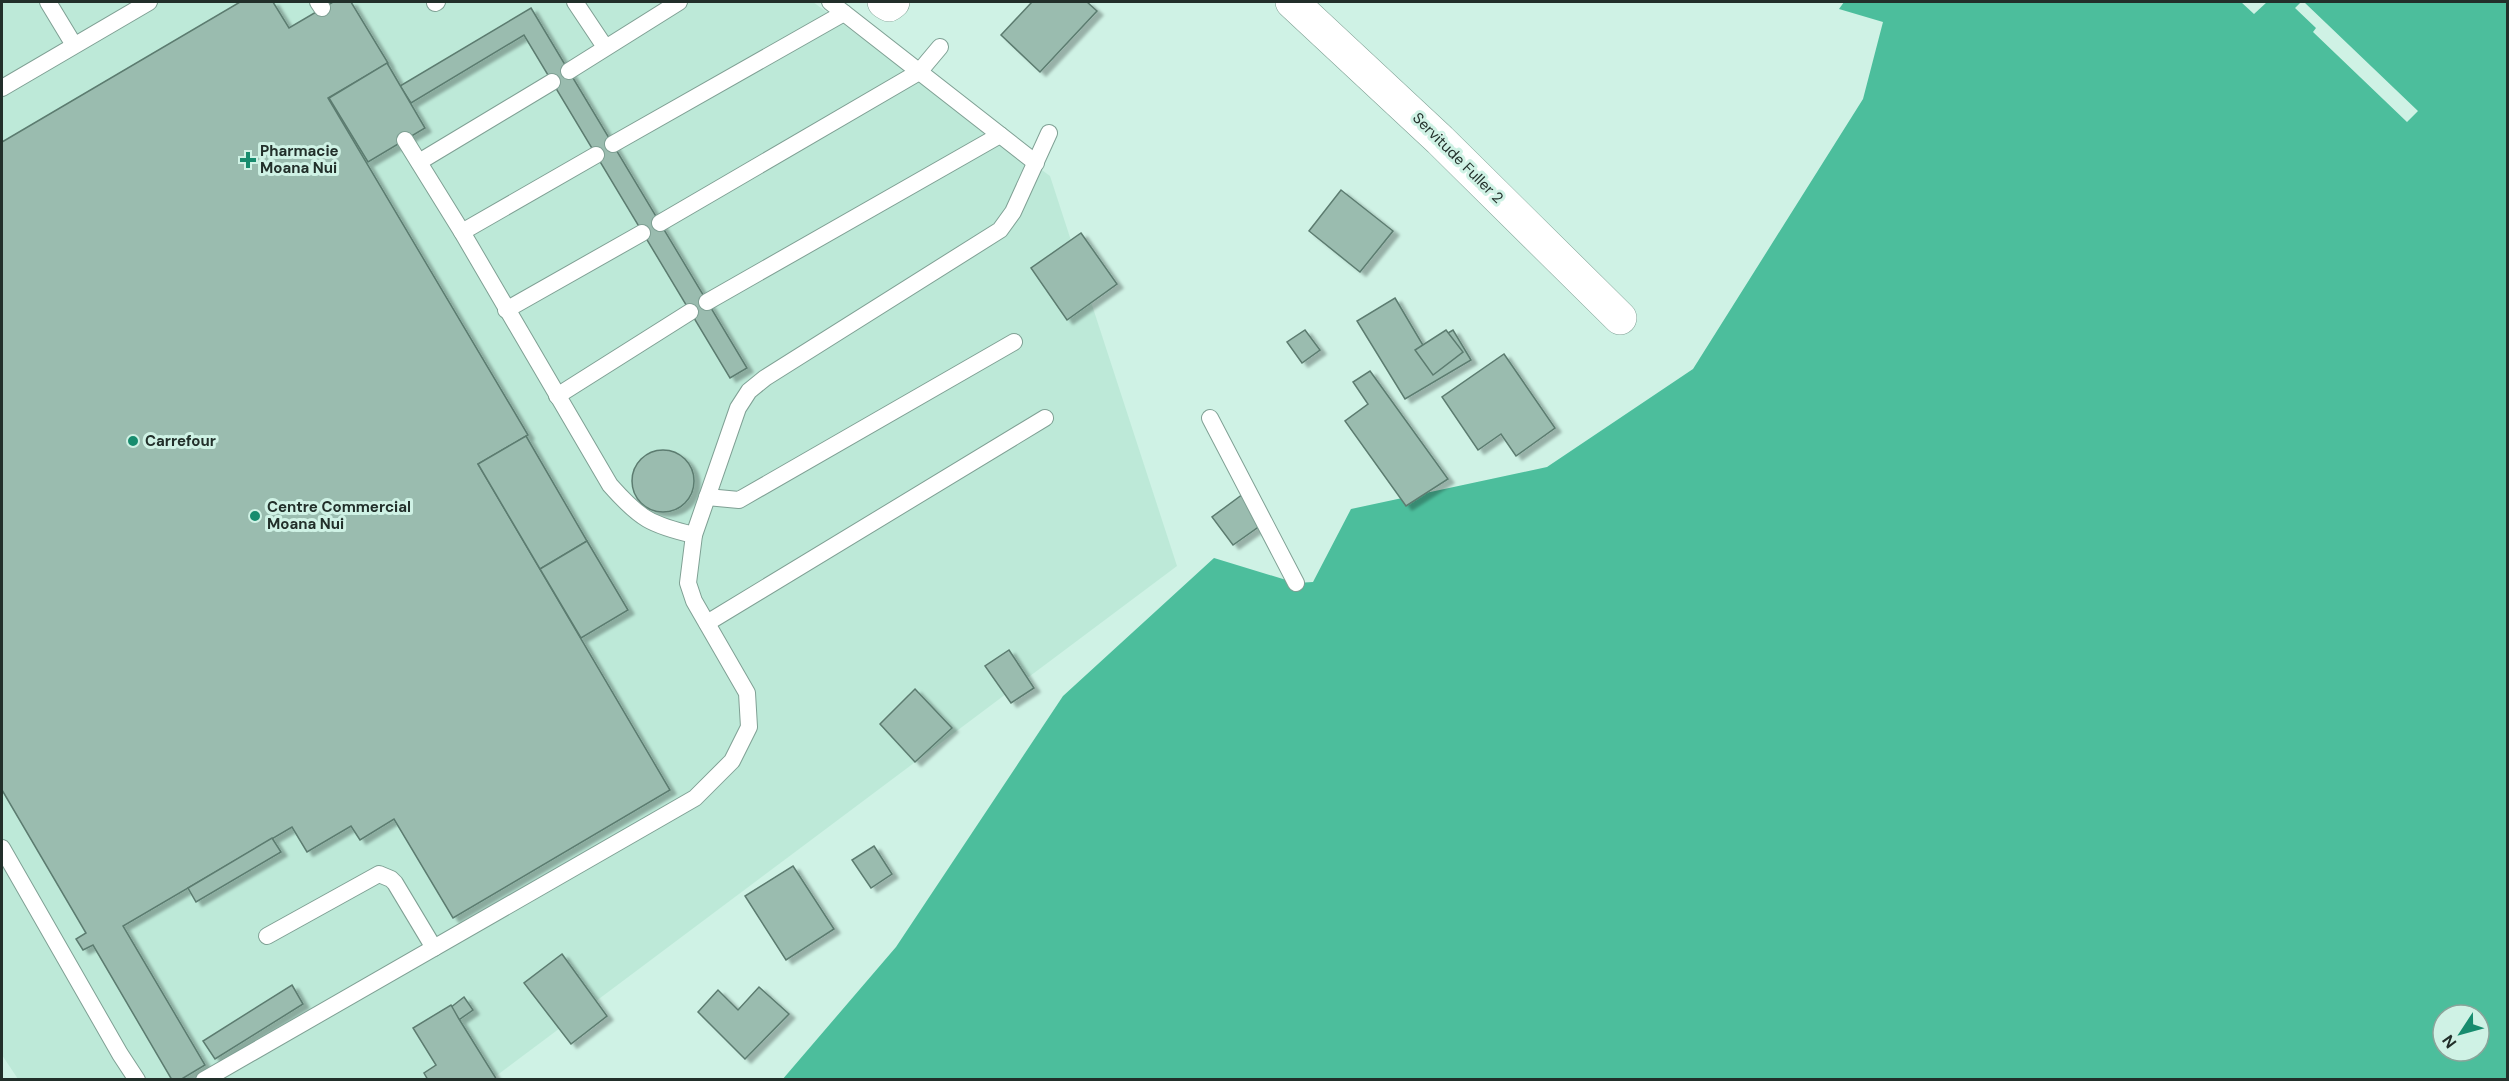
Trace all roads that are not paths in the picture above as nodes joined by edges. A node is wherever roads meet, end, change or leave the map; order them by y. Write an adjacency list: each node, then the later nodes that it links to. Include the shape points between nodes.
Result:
1 (48, 2): 10 (lane)
2 (148, 2): 10 (lane)
3 (575, 2): 11 (lane)
4 (679, 2): 11 (lane)
5 (830, 2): 9 (lane)
6 (884, 2): 7 (street, via 889,6)
7 (893, 2)
8 (1292, 2): 30 (street, Servitude Fuller 2, via 1440,140)
9 (844, 13): 14 (lane); 20 (lane)
10 (75, 45): 16 (lane)
11 (605, 47): 13 (lane)
12 (940, 47): 14 (lane)
13 (569, 71)
14 (919, 72): 18 (lane); 24 (lane)
15 (552, 82): 22 (lane)
16 (2, 88)
17 (1049, 133): 23 (lane)
18 (1000, 135): 23 (lane); 27 (lane)
19 (405, 140): 22 (lane)
20 (613, 144)
21 (596, 155): 25 (lane)
22 (419, 162): 25 (lane)
23 (1036, 163): 35 (lane, via 1014,212 1000,230 749,391 730,426)
24 (660, 222)
25 (462, 232): 28 (lane)
26 (642, 233): 28 (lane)
27 (707, 302)
28 (507, 310): 32 (lane)
29 (690, 312): 32 (lane)
30 (1620, 318)
31 (1014, 342): 35 (lane, via 739,501)
32 (557, 396): 36 (lane, via 610,486 629,507 662,528)
33 (1045, 418): 38 (lane)
34 (1209, 418): 37 (lane)
35 (707, 497): 36 (lane)
36 (694, 535): 38 (lane, via 688,583)
37 (1296, 583)
38 (706, 623): 41 (lane, via 747,693 749,727 732,761 695,798)
39 (2, 848): 42 (lane)
40 (267, 936): 41 (lane, via 379,874 395,884)
41 (434, 948): 43 (lane)
42 (137, 1080)
43 (204, 1080)

